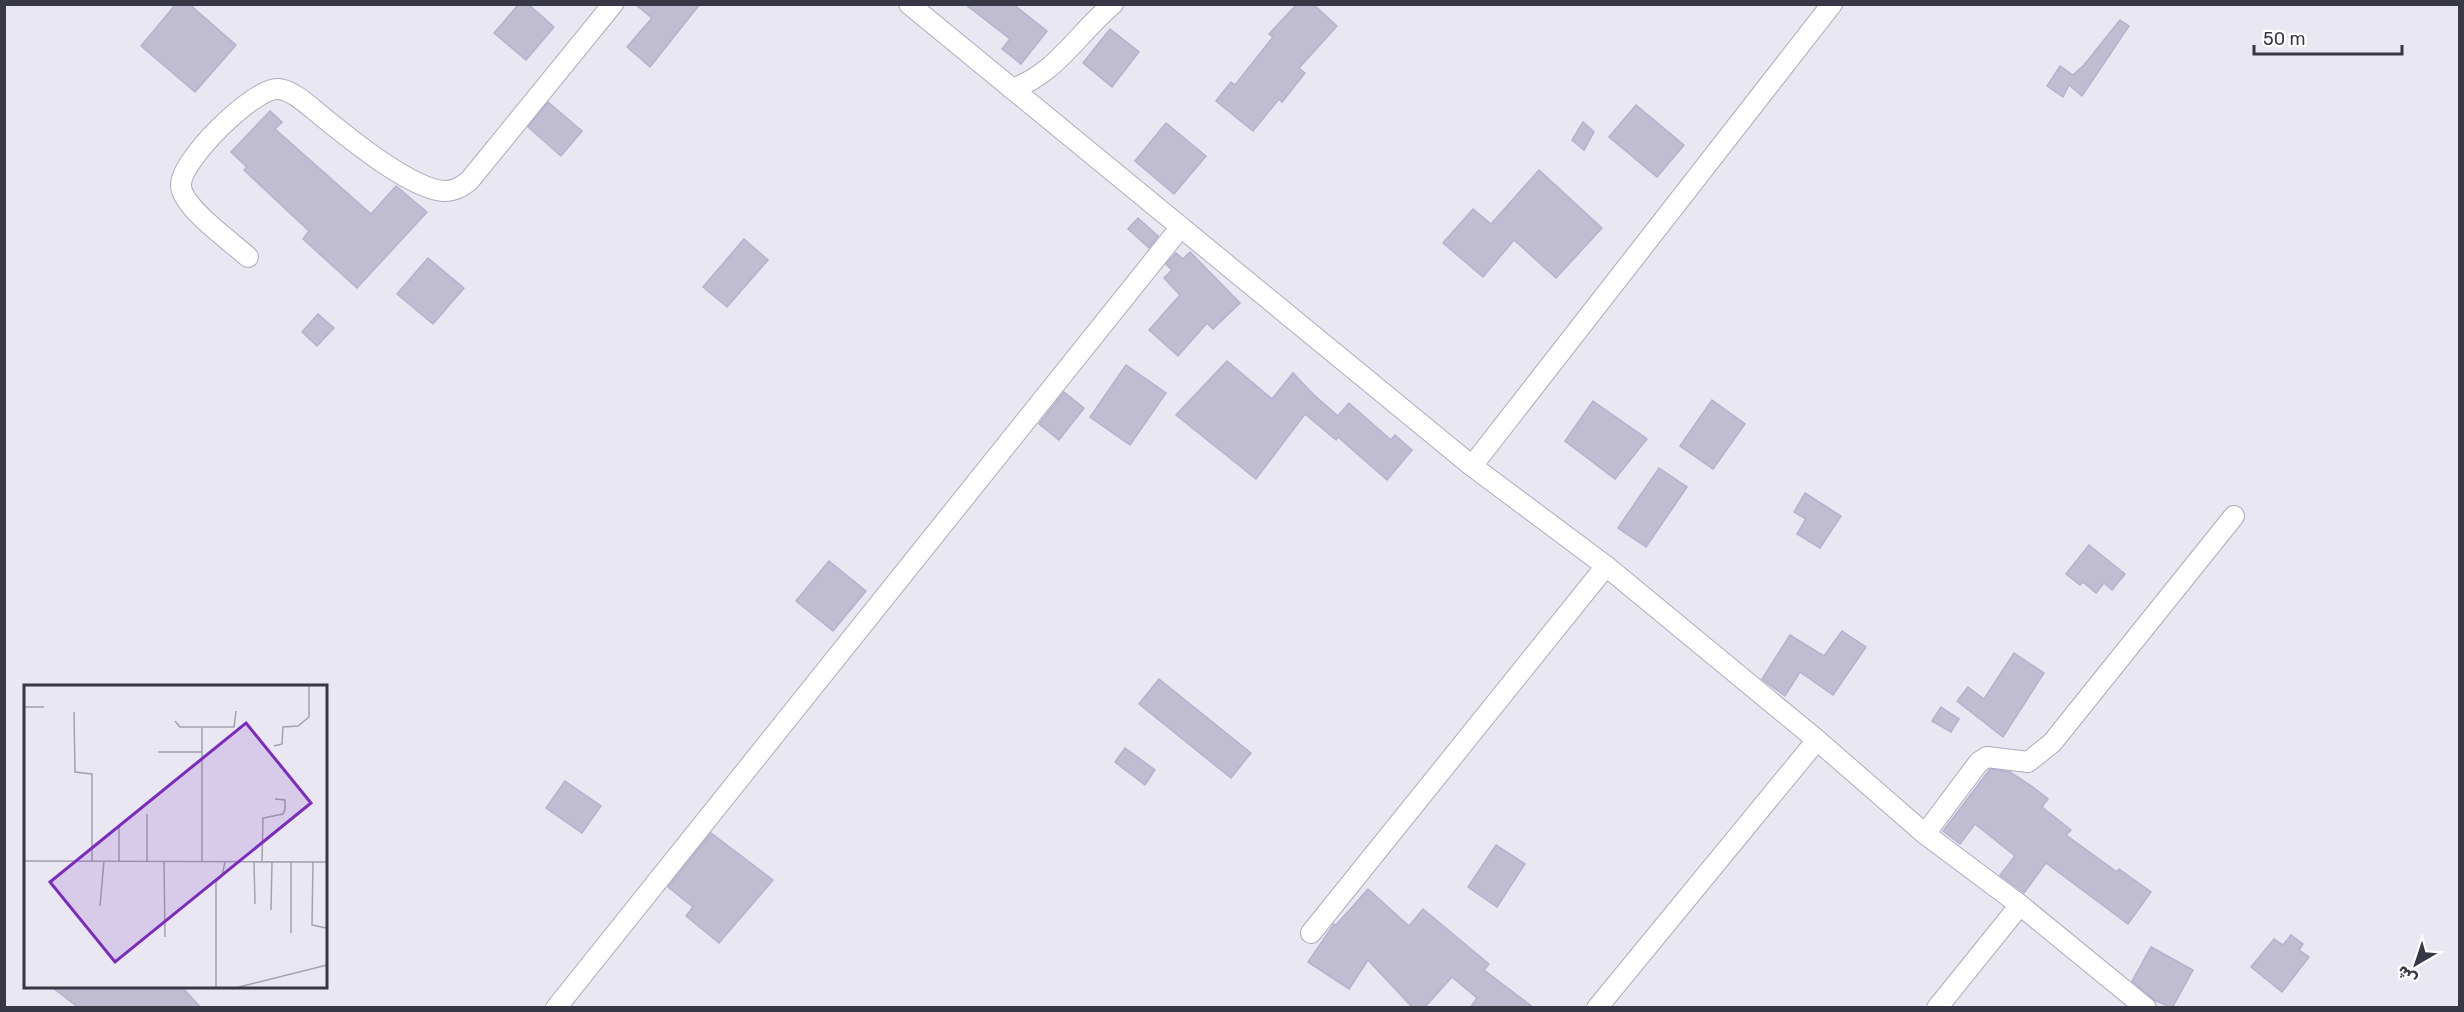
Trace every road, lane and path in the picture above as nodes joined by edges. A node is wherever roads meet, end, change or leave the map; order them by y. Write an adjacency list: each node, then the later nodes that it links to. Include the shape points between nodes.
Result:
1 (613, 4): 7 (street, via 469,181 457,190 442,191 404,175 360,147 301,99 281,89 266,90 231,116 184,170 181,185 186,201)
2 (909, 4): 5 (street)
3 (1113, 4): 5 (street, via 1050,68)
4 (1832, 4): 8 (street)
5 (1012, 89): 6 (street)
6 (1180, 228): 8 (street); 15 (street)
7 (248, 257)
8 (1472, 466): 10 (street)
9 (2234, 516): 12 (street, via 2052,743 2028,762 1987,757 1979,762)
10 (1606, 566): 11 (street); 14 (street)
11 (1817, 740): 12 (street); 16 (street)
12 (1925, 834): 13 (street)
13 (2020, 905): 17 (street); 18 (street)
14 (1311, 933)
15 (556, 1008)
16 (1597, 1008)
17 (1937, 1008)
18 (2146, 1008)

